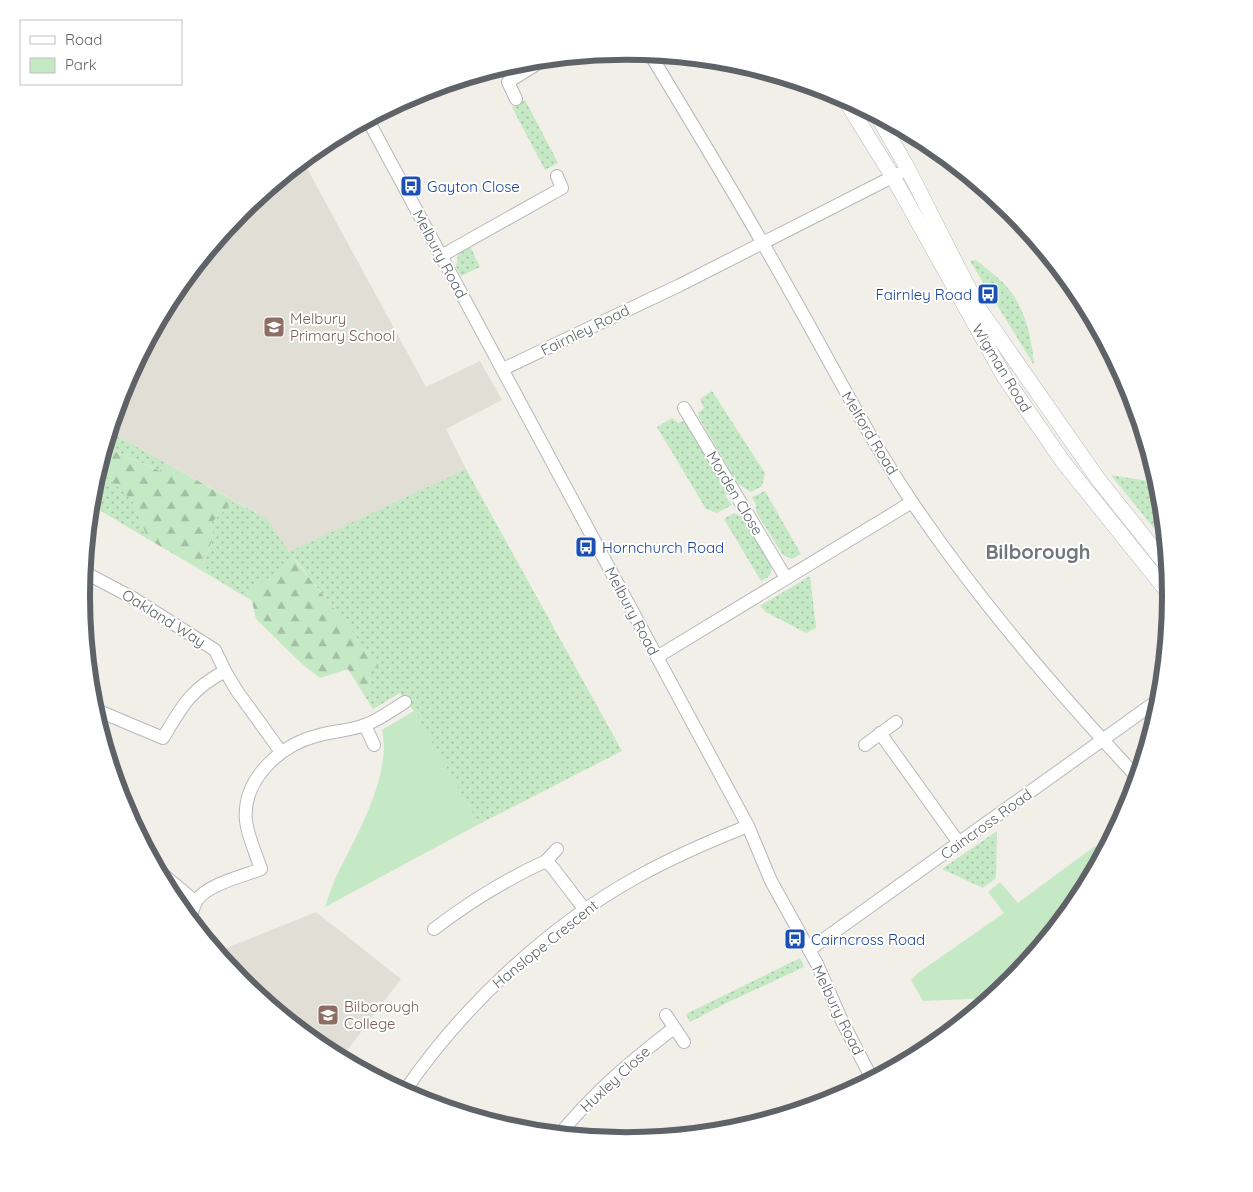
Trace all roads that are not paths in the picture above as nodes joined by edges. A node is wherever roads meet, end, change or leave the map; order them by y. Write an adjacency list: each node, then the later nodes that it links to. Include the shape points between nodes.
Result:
1 (654, 61): 10 (street, Melford Road)
2 (529, 69): 3 (street, via 508,82)
3 (516, 99)
4 (853, 110): 9 (street, Wigman Road)
5 (371, 125): 11 (street, Melbury Road)
6 (883, 126): 7 (street, Wigman Road)
7 (908, 169): 9 (street, Fairnley Road); 15 (street, Wigman Road, via 980,310 1098,479)
8 (557, 176): 11 (street, via 562,188)
9 (893, 177): 10 (street, Fairnley Road); 18 (street, Wigman Road, via 1005,378 1064,463)
10 (762, 242): 12 (street, Fairnley Road, via 680,285); 14 (street, Melford Road, via 863,424)
11 (441, 256): 12 (street, Melbury Road)
12 (503, 369): 19 (street, Melbury Road)
13 (684, 408): 17 (street, Morden Close)
14 (912, 502): 17 (street); 27 (street, Melford Road, via 996,616)
15 (1161, 558)
16 (91, 576): 20 (street, Oakland Way, via 208,645 215,650)
17 (786, 578): 19 (street)
18 (1162, 584)
19 (657, 657): 32 (street, Melbury Road)
20 (225, 671): 23 (street, via 196,690 163,738); 30 (street, Oakland Way)
21 (404, 702): 25 (street)
22 (1151, 705): 27 (street, Caincross Road)
23 (105, 716)
24 (896, 722): 26 (street)
25 (365, 725): 29 (street); 30 (street, via 314,736)
26 (880, 733): 28 (street); 33 (street)
27 (1103, 740): 31 (street, Melford Road); 33 (street, Caincross Road)
28 (865, 744)
29 (374, 745)
30 (281, 752): 37 (street, via 258,777 246,808 247,828 261,869 214,887)
31 (1133, 772)
32 (748, 826): 38 (street, Hanslope Crescent, via 637,877); 41 (street, Melbury Road, via 771,881)
33 (959, 843): 41 (street, Caincross Road)
34 (557, 849): 35 (street)
35 (546, 861): 38 (street); 40 (street, via 529,868)
36 (175, 884): 37 (street)
37 (196, 902): 39 (street)
38 (585, 910): 46 (street, Hanslope Crescent, via 482,996 448,1033)
39 (193, 911)
40 (434, 929)
41 (809, 950): 45 (street, Melbury Road)
42 (666, 1015): 43 (street)
43 (674, 1028): 44 (street); 47 (street, Huxley Close, via 606,1083)
44 (684, 1042)
45 (869, 1074)
46 (408, 1086)
47 (565, 1128)

